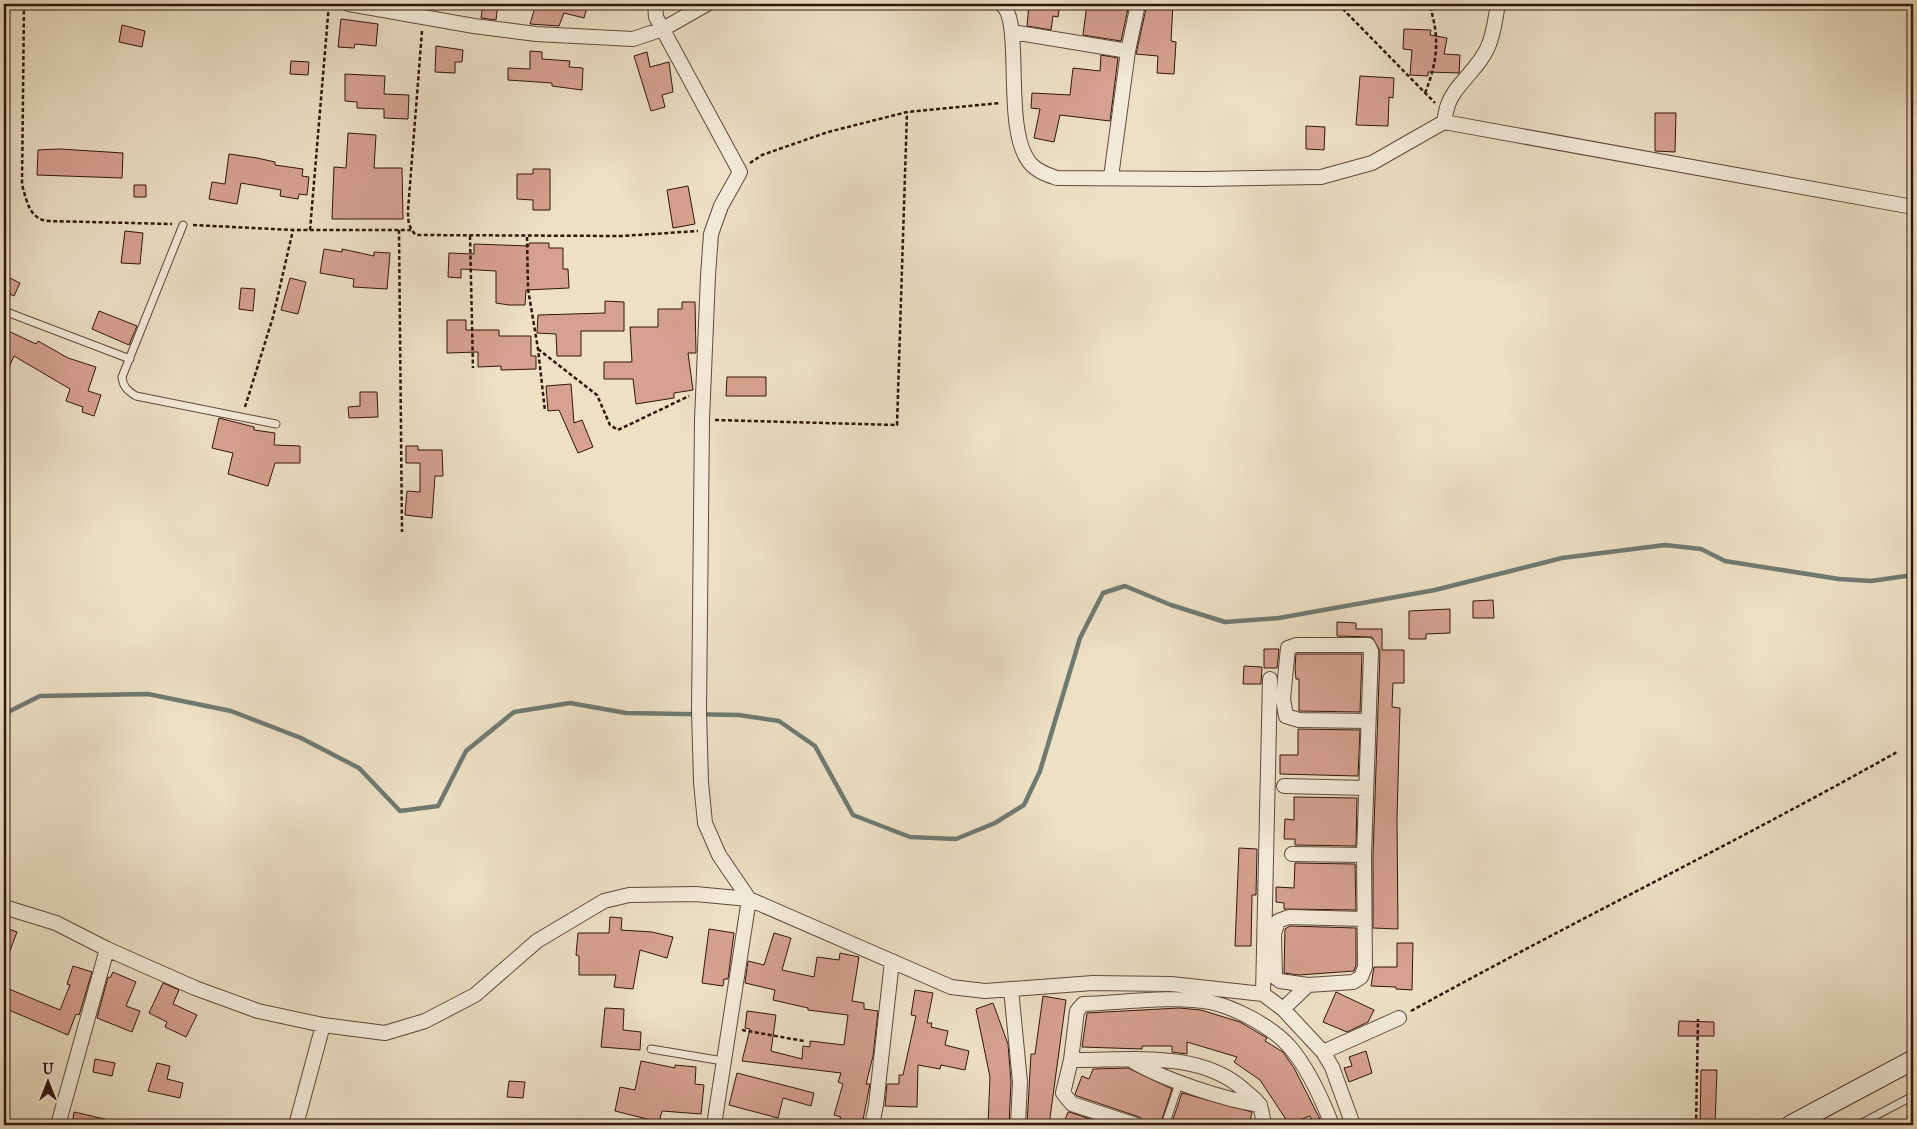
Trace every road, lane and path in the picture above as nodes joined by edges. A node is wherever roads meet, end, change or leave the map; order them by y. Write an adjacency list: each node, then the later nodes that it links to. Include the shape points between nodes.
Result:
1 (24, 4): 23 (path, via 22,185 32,213 40,220 48,221)
2 (329, 4): 25 (path)
3 (349, 4): 11 (street)
4 (655, 4): 13 (street, via 656,18)
5 (707, 4): 13 (street)
6 (1001, 4): 12 (street)
7 (1138, 4): 15 (street)
8 (1338, 4): 16 (path)
9 (1429, 4): 16 (path, via 1436,22 1438,44 1434,69)
10 (1498, 4): 19 (street, via 1493,36 1487,50 1454,93)
11 (424, 10): 13 (street, via 474,26 586,38 633,39); 27 (path, via 408,210)
12 (1012, 10): 14 (street)
13 (663, 29): 20 (street)
14 (1012, 32): 15 (street); 17 (street)
15 (1128, 51): 21 (street)
16 (1425, 92): 19 (path)
17 (1013, 102): 18 (path); 21 (street, via 1021,145 1030,163 1042,173 1058,178)
18 (907, 112): 20 (path, via 828,132 762,155); 38 (path, via 897,425)
19 (1445, 118): 21 (street, via 1372,163 1321,177); 22 (street)
20 (740, 172): 28 (street, via 721,206)
21 (1111, 177)
22 (1913, 207)
23 (183, 225): 24 (path); 33 (lane)
24 (293, 230): 25 (path); 37 (path, via 273,318)
25 (310, 230): 26 (path)
26 (399, 230): 27 (path); 40 (path)
27 (411, 230): 29 (path, via 420,236)
28 (712, 234): 30 (path, via 693,231); 35 (street)
29 (470, 236): 30 (path); 34 (path)
30 (527, 237): 32 (path, via 528,289)
31 (4, 311): 33 (lane)
32 (538, 349): 35 (path, via 597,395 614,430); 36 (path)
33 (130, 359): 37 (lane, via 122,384 136,396)
34 (473, 368)
35 (702, 390): 38 (street)
36 (545, 411)
37 (242, 416): 39 (lane)
38 (702, 420): 48 (street, via 699,734 705,823 719,854)
39 (276, 424)
40 (402, 532)
41 (1270, 678): 55 (street)
42 (1368, 721): 42 (street, via 1371,651 1368,645 1296,645 1288,648 1283,699 1286,716 1299,720); 45 (street)
43 (1898, 752): 57 (path, via 1788,814 1526,947)
44 (1284, 786): 45 (street)
45 (1366, 788): 47 (street)
46 (1292, 854): 47 (street)
47 (1364, 855): 50 (street)
48 (749, 900): 52 (street); 59 (street, via 695,894 629,895 604,901 537,941 475,995 425,1021 385,1033); 60 (street)
49 (4, 907): 51 (street, via 56,922)
50 (1364, 918): 53 (street, via 1365,967 1358,980); 53 (street, via 1289,917 1278,921 1274,934 1275,976 1280,981)
51 (107, 949): 59 (street, via 195,988 258,1011); 72 (street)
52 (892, 962): 54 (street, via 951,987 985,991); 75 (street)
53 (1308, 985): 56 (street)
54 (1011, 989): 55 (street, via 1093,983 1171,984); 76 (street, via 1020,1082)
55 (1263, 994): 56 (street)
56 (1283, 1009): 63 (street)
57 (1399, 1018): 63 (street)
58 (1698, 1019): 82 (path)
59 (323, 1025): 73 (street)
60 (728, 1027): 61 (path); 66 (street)
61 (804, 1040)
62 (651, 1049): 66 (lane)
63 (1323, 1052): 81 (street, via 1332,1067)
64 (1070, 1060): 67 (street); 77 (street, via 1063,1093 1068,1101); 80 (street, via 1076,1011 1083,1004 1170,1000 1209,1002 1243,1014 1288,1045 1304,1067)
65 (1913, 1060): 71 (main road)
66 (723, 1061): 74 (street)
67 (1133, 1061): 68 (street, via 1153,1073); 70 (street, via 1173,1061 1223,1074)
68 (1180, 1081): 70 (street, via 1240,1102); 78 (lane)
69 (1913, 1096): 84 (lane)
70 (1260, 1105): 79 (street)
71 (1810, 1120): 83 (main road)
72 (58, 1125)
73 (296, 1125)
74 (714, 1125)
75 (872, 1125)
76 (1018, 1125)
77 (1136, 1125)
78 (1166, 1125)
79 (1264, 1125)
80 (1332, 1125)
81 (1353, 1125)
82 (1696, 1125)
83 (1791, 1125)
84 (1858, 1125)

